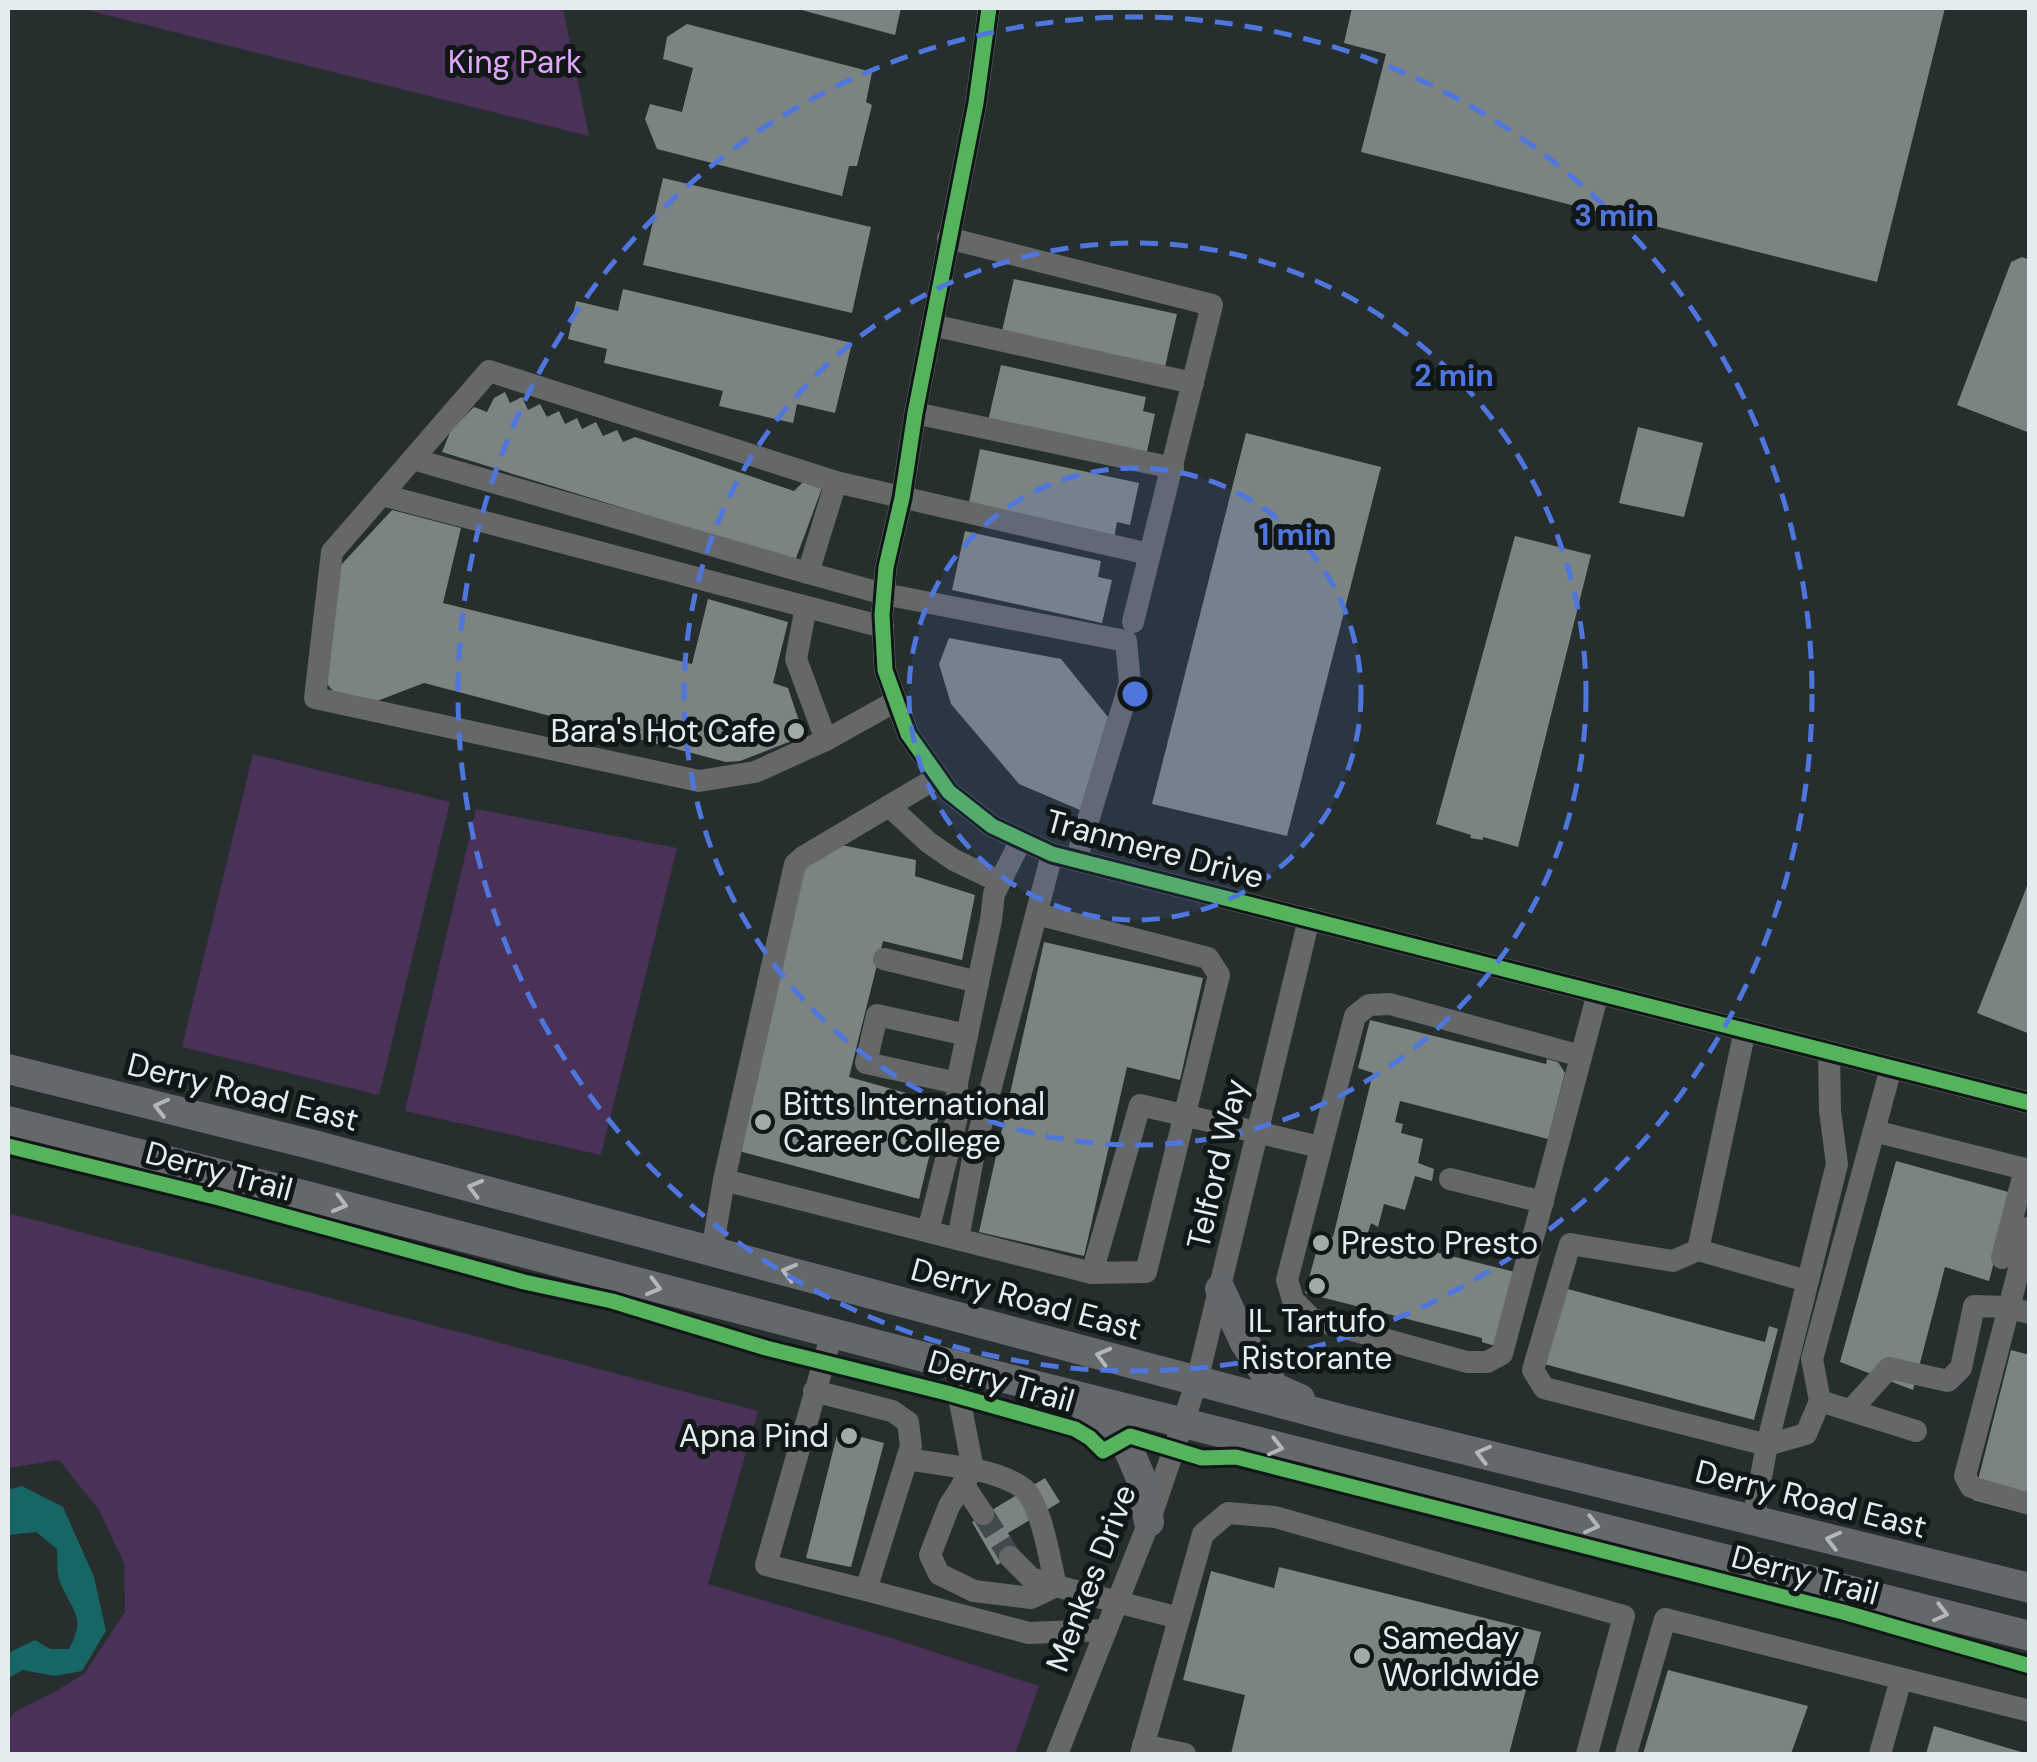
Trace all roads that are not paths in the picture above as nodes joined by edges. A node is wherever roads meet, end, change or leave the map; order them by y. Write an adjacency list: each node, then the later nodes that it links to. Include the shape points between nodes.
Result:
1 (990, 8): 2 (street, Tranmere Drive)
2 (948, 238): 3 (street, Tranmere Drive); 4 (street, via 1212,305)
3 (932, 325): 4 (street); 5 (street, Tranmere Drive)
4 (1193, 383): 7 (street)
5 (915, 412): 7 (street); 10 (street, Tranmere Drive)
6 (412, 459): 8 (street, via 489,371); 9 (street); 12 (street)
7 (1173, 468): 11 (street)
8 (836, 482): 10 (street); 12 (street)
9 (382, 495): 14 (street); 18 (street, via 332,552 315,698 699,782 755,772)
10 (902, 498): 11 (street); 13 (street, Tranmere Drive)
11 (1149, 554): 15 (street)
12 (808, 573): 13 (street)
13 (884, 594): 16 (street, Tranmere Drive); 23 (street, via 1126,641 1130,683)
14 (806, 607): 16 (street); 18 (street, via 796,659)
15 (1133, 622)
16 (883, 627): 17 (street, Tranmere Drive, via 885,670)
17 (896, 701): 18 (street); 19 (street, Tranmere Drive, via 908,734)
18 (826, 740)
19 (938, 776): 20 (street); 21 (street, Tranmere Drive, via 992,826)
20 (889, 806): 24 (street, via 954,860); 46 (street, via 795,864)
21 (1021, 840): 22 (street, Tranmere Drive); 24 (street)
22 (1052, 854): 23 (street, Tranmere Drive); 25 (street)
23 (1076, 860): 26 (street, Tranmere Drive)
24 (1000, 882): 28 (street)
25 (1037, 914): 38 (street, via 1208,958 1219,975); 51 (street)
26 (1308, 919): 29 (street, Tranmere Drive); 41 (street, Telford Way)
27 (884, 959): 28 (street)
28 (978, 982): 31 (street)
29 (1598, 993): 30 (street, Tranmere Drive); 33 (street)
30 (1745, 1030): 32 (street, Tranmere Drive); 52 (street)
31 (967, 1035): 36 (street); 36 (street, via 877,1015 866,1062)
32 (1828, 1052): 34 (street, Tranmere Drive); 56 (street, via 1836,1164)
33 (1582, 1056): 43 (street, via 1390,1004 1369,1005 1355,1016); 48 (street)
34 (1890, 1068): 37 (street, Tranmere Drive); 40 (street)
35 (8, 1069): 42 (main road, Derry Road East, one-way to 35)
36 (956, 1083): 50 (street, via 958,1113)
37 (2030, 1103)
38 (1184, 1115): 41 (street); 55 (street, via 1146,1272); 55 (street, via 1140,1105)
39 (8, 1121): 47 (main road)
40 (1874, 1131): 44 (street); 64 (street, via 1812,1360)
41 (1258, 1132): 43 (street); 57 (street, Telford Way)
42 (310, 1144): 47 (main road); 53 (main road, Derry Road East, one-way to 42)
43 (1320, 1147): 48 (street, via 1287,1280 1292,1300 1312,1319 1467,1362 1502,1354)
44 (2027, 1162): 54 (street)
45 (1450, 1179): 48 (street)
46 (724, 1180): 50 (street); 53 (street)
47 (299, 1194): 59 (main road, one-way to 59)
48 (1543, 1202)
49 (2030, 1227): 58 (street)
50 (928, 1231): 51 (street)
51 (958, 1239): 55 (street)
52 (1698, 1250): 56 (street); 69 (street, via 1672,1261 1570,1244 1534,1370 1544,1388)
53 (712, 1251): 61 (main road, Derry Road East, one-way to 53)
54 (2002, 1258)
55 (1092, 1272)
56 (1807, 1281): 69 (street)
57 (1220, 1289): 61 (street, Telford Way); 66 (main road, via 1244,1343 1276,1388)
58 (2020, 1311): 65 (street, via 1974,1306 1961,1368 1948,1381 1889,1368); 72 (street, via 1965,1476 1971,1487)
59 (832, 1333): 60 (main road); 62 (street)
60 (964, 1368): 63 (main road); 71 (street, via 960,1397)
61 (1197, 1381): 66 (main road, Derry Road East); 67 (street, Telford Way)
62 (814, 1391): 70 (street, via 892,1410 908,1422); 79 (street, via 766,1565)
63 (1063, 1392): 67 (main road); 75 (main road, via 1121,1432 1140,1476)
64 (1820, 1401): 65 (street); 69 (street, via 1806,1434)
65 (1850, 1410): 68 (street)
66 (1344, 1420): 74 (main road, Derry Road East, one-way to 66)
67 (1182, 1423): 75 (street, Menkes Drive); 83 (main road, one-way to 83)
68 (1916, 1430)
69 (1766, 1445): 74 (street)
70 (907, 1459): 71 (street); 79 (street)
71 (968, 1476): 73 (street); 77 (street, via 991,1473 1024,1490 1039,1514); 77 (street, via 930,1555 940,1574 974,1591 1031,1598)
72 (2030, 1504)
73 (983, 1514)
74 (1752, 1520): 78 (main road, Derry Road East, one-way to 74)
75 (1149, 1522): 80 (street, Menkes Drive)
76 (1010, 1557): 77 (street, via 1031,1578)
77 (1056, 1586): 80 (street)
78 (2030, 1588)
79 (866, 1590): 82 (street, via 1029,1633)
80 (1118, 1601): 81 (street); 82 (street, Menkes Drive)
81 (1180, 1618): 86 (street); 89 (street, via 1203,1534 1228,1513 1275,1517 1624,1616)
82 (1106, 1630): 87 (street, Menkes Drive)
83 (2030, 1636)
84 (1901, 1679): 85 (street); 90 (street, via 1665,1619); 91 (street)
85 (2030, 1712)
86 (1142, 1750): 88 (street)
87 (1057, 1754)
88 (1185, 1754)
89 (1587, 1754)
90 (1626, 1754)
91 (1880, 1754)

